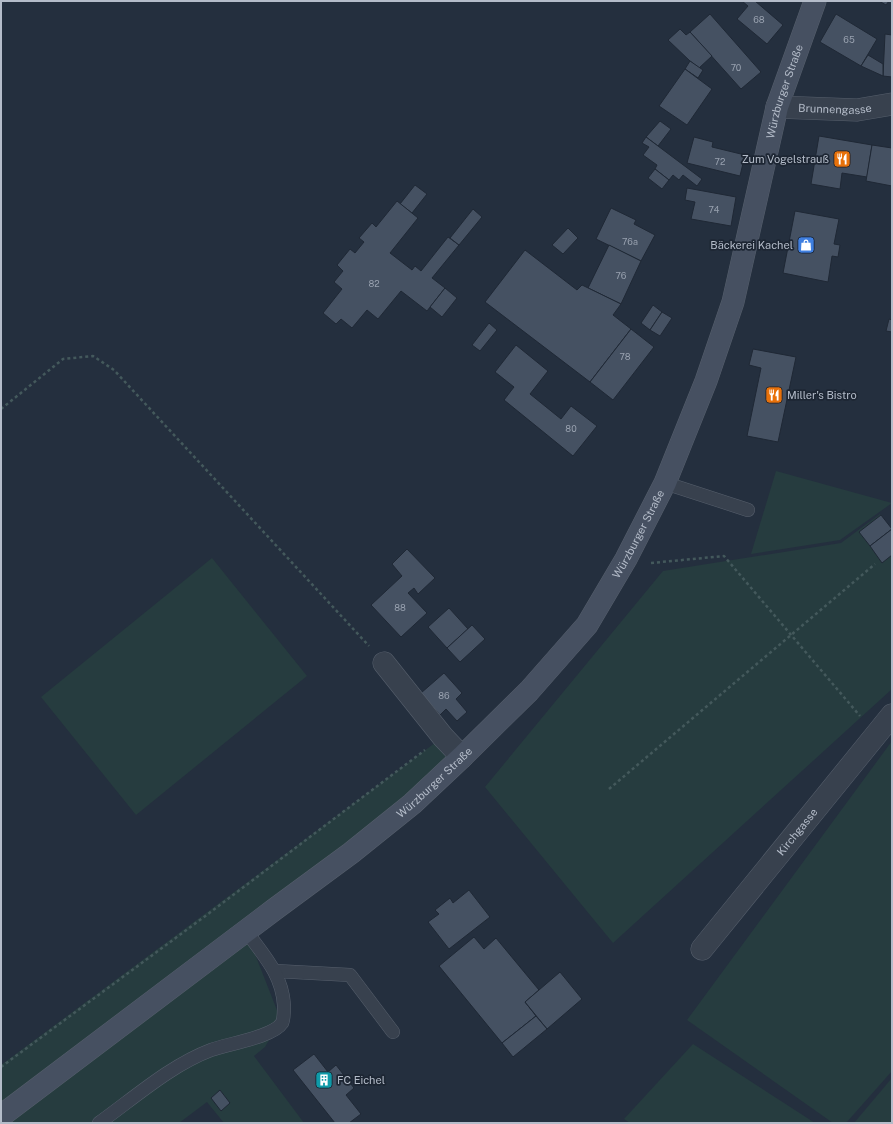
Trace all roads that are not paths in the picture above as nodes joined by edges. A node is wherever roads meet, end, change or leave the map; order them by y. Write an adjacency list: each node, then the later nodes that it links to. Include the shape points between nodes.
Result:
1 (815, 1): 3 (main road, Würzburger Straße)
2 (892, 104): 3 (street, Brunnengasse, via 857,110)
3 (777, 107): 4 (main road, Würzburger Straße, via 733,302 706,381)
4 (665, 483): 5 (lane); 8 (main road, Würzburger Straße, via 623,565 587,625 529,692)
5 (748, 510)
6 (384, 663): 8 (street)
7 (892, 714): 10 (street, Kirchgasse)
8 (462, 757): 9 (main road, Würzburger Straße, via 412,804)
9 (246, 931): 11 (lane); 13 (main road, Würzburger Straße)
10 (702, 949)
11 (276, 971): 12 (lane, via 350,975); 14 (lane, via 283,993 284,1011 282,1023 275,1030 211,1050 175,1068)
12 (393, 1032)
13 (1, 1116)
14 (99, 1123)

